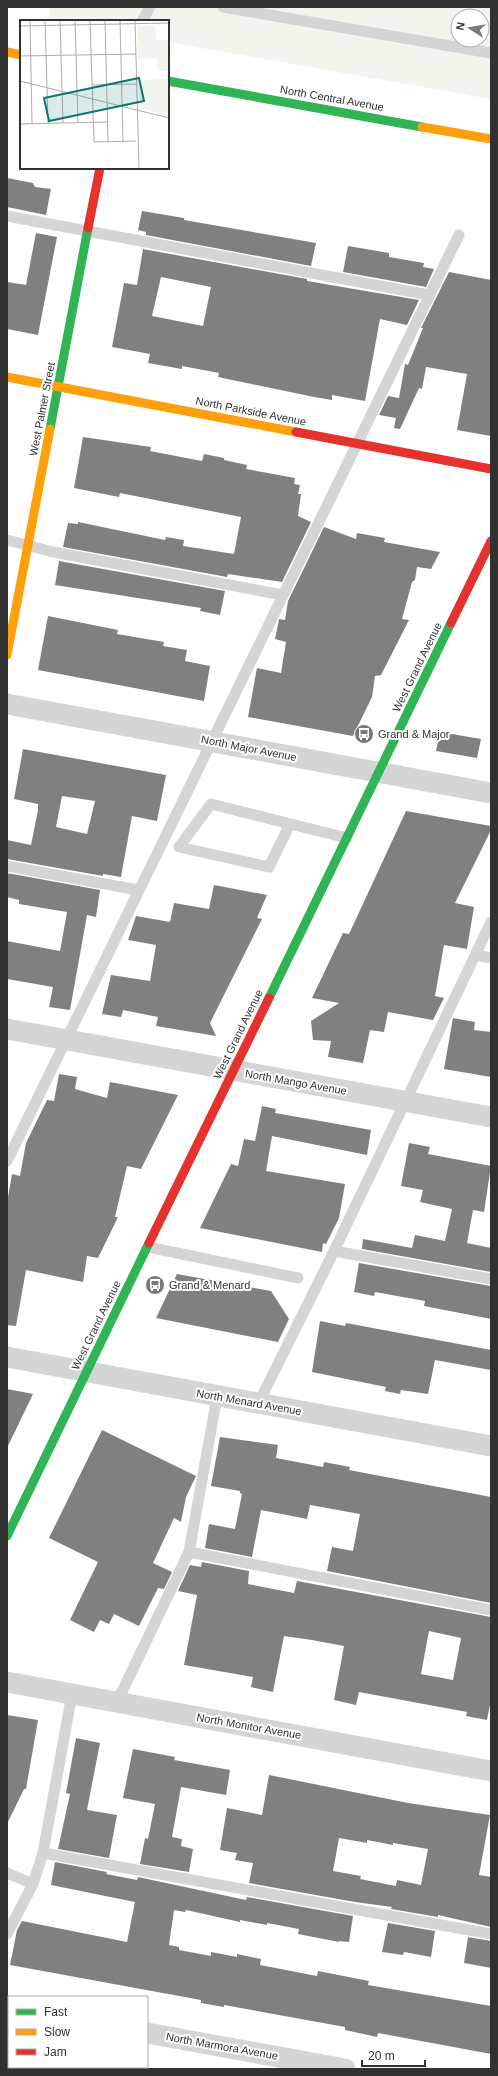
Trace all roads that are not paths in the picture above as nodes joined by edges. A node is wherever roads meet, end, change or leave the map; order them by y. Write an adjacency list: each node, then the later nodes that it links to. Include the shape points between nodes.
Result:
1 (150, 7): 3 (lane)
2 (223, 7): 5 (lane)
3 (143, 20)
4 (7, 52): 6 (street)
5 (491, 53)
6 (20, 55)
7 (169, 80): 8 (street, North Central Avenue)
8 (491, 140)
9 (100, 169): 11 (street, West Palmer Street)
10 (7, 216): 11 (lane)
11 (88, 230): 13 (lane); 15 (street, West Palmer Street)
12 (458, 235): 13 (lane)
13 (429, 295): 16 (lane)
14 (7, 377): 15 (street, North Parkside Avenue)
15 (58, 386): 16 (street, North Parkside Avenue); 20 (street, West Palmer Street)
16 (357, 444): 17 (street, North Parkside Avenue); 21 (lane)
17 (491, 469)
18 (7, 540): 20 (lane)
19 (491, 541): 25 (street, West Grand Avenue)
20 (28, 544): 21 (lane, via 53,552); 22 (street, West Palmer Street)
21 (282, 595): 24 (lane)
22 (7, 655)
23 (7, 704): 24 (street, North Major Avenue)
24 (211, 741): 25 (street, North Major Avenue); 30 (lane)
25 (379, 772): 26 (street, North Major Avenue); 28 (street, West Grand Avenue)
26 (491, 793)
27 (290, 824): 27 (lane, via 211,804 179,847 269,867); 28 (lane)
28 (346, 838): 36 (street, West Grand Avenue)
29 (7, 866): 30 (lane)
30 (138, 890): 35 (lane)
31 (491, 922): 32 (lane)
32 (476, 955): 33 (lane); 37 (lane)
33 (491, 958)
34 (7, 1029): 35 (street, North Mango Avenue)
35 (65, 1040): 36 (street, North Mango Avenue); 39 (lane)
36 (234, 1071): 37 (street, North Mango Avenue); 40 (street, West Grand Avenue)
37 (407, 1102): 38 (street, North Mango Avenue); 41 (lane)
38 (491, 1117)
39 (7, 1161)
40 (148, 1246): 42 (lane); 45 (street, West Grand Avenue)
41 (334, 1252): 43 (lane); 47 (lane)
42 (298, 1278)
43 (491, 1279)
44 (7, 1357): 45 (street, North Menard Avenue)
45 (86, 1373): 46 (street, North Menard Avenue); 49 (street, West Grand Avenue)
46 (217, 1397): 47 (street, North Menard Avenue); 50 (lane)
47 (258, 1404): 48 (street, North Menard Avenue)
48 (491, 1446)
49 (7, 1536)
50 (189, 1552): 51 (lane); 54 (lane)
51 (491, 1610)
52 (7, 1682): 53 (street, North Monitor Avenue)
53 (72, 1694): 54 (street, North Monitor Avenue); 56 (lane)
54 (117, 1702): 55 (street, North Monitor Avenue)
55 (491, 1771)
56 (43, 1853): 58 (lane); 60 (lane)
57 (7, 1873): 58 (lane)
58 (33, 1884): 59 (lane)
59 (7, 1934)
60 (491, 1934)
61 (148, 2032): 62 (street, North Marmora Avenue)
62 (345, 2069)

